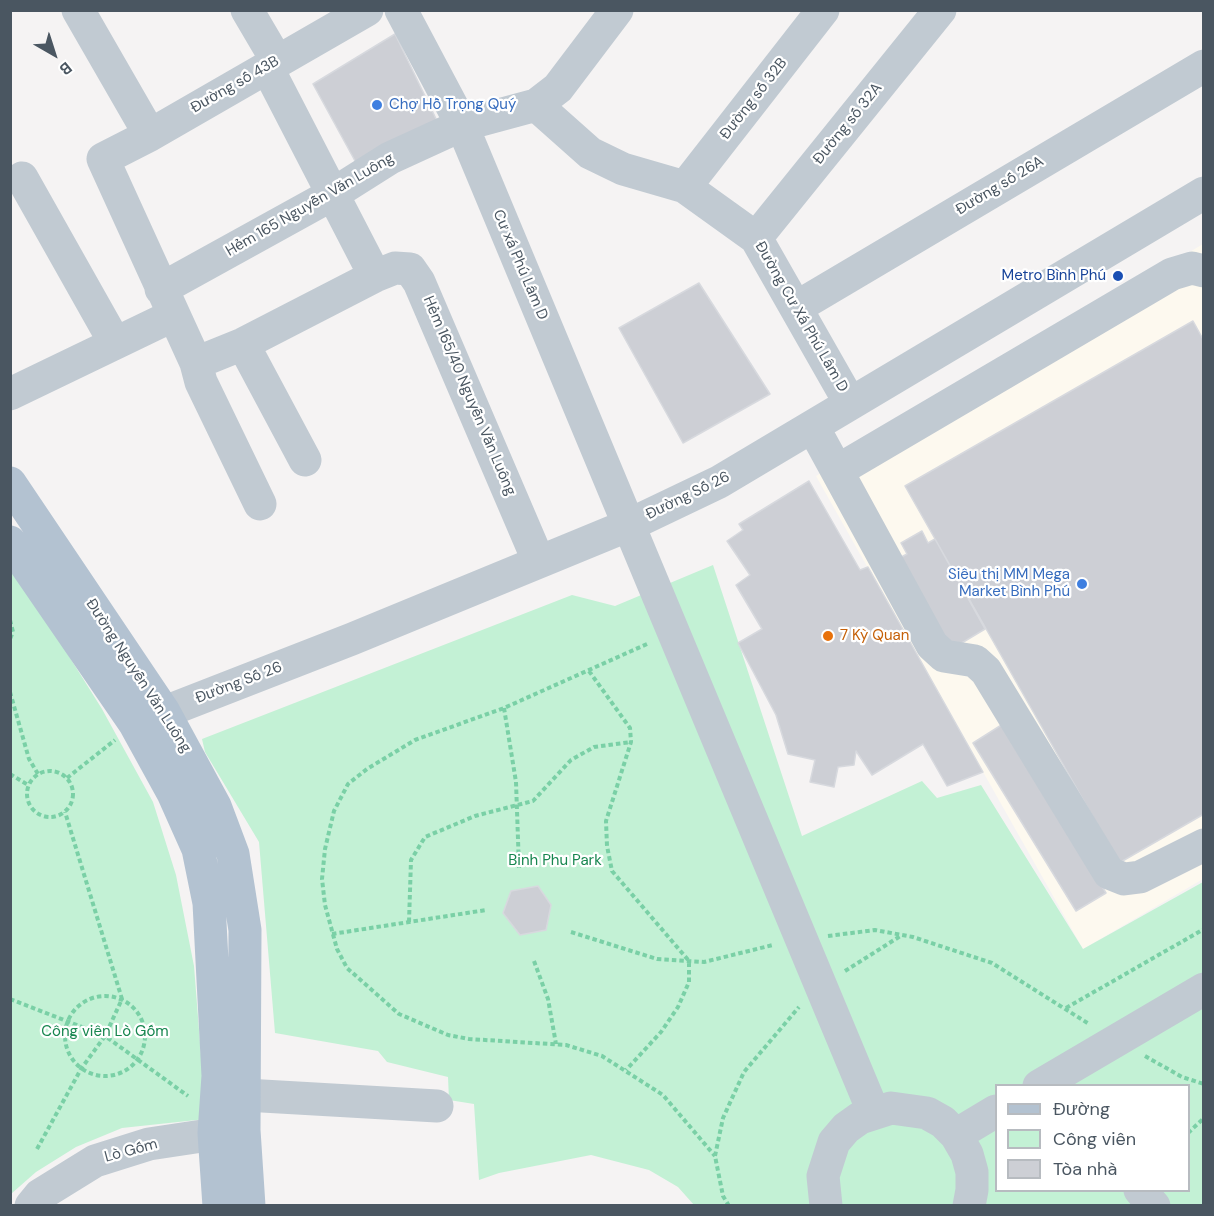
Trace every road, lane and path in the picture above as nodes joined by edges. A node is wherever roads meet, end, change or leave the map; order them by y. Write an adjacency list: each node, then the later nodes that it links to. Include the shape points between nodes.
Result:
1 (78, 10): 12 (street)
2 (247, 10): 8 (street)
3 (367, 10): 8 (street, Đường số 43B)
4 (401, 10): 11 (street, Cư xá Phú Lâm D)
5 (618, 10): 10 (street, via 558,88)
6 (823, 10): 14 (street, Đường số 32B)
7 (940, 10): 17 (street, Đường số 32A)
8 (272, 64): 12 (street, Đường số 43B); 15 (street)
9 (1203, 66): 21 (street, Đường số 26A)
10 (536, 105): 11 (street, Hẻm 165 Nguyễn Văn Luông); 14 (street, Đường Cư Xá Phú Lâm D, via 590,153 623,169)
11 (462, 125): 15 (street, Hẻm 165 Nguyễn Văn Luông, via 390,158); 32 (street, Cư xá Phú Lâm D)
12 (150, 135): 20 (street, Đường số 43B, via 103,159)
13 (22, 178): 22 (street)
14 (685, 187): 17 (street, Đường Cư Xá Phú Lâm D)
15 (333, 194): 19 (street); 20 (street, Hẻm 165 Nguyễn Văn Luông)
16 (1203, 194): 26 (street, Đường Số 26)
17 (756, 238): 21 (street, Đường Cư Xá Phú Lâm D)
18 (1203, 271): 29 (street, via 1192,268 1172,274)
19 (375, 276): 23 (street); 34 (street, Hẻm 165/40 Nguyễn Văn Luông, via 395,268 410,269 419,282)
20 (168, 302): 22 (street, Hẻm 165 Nguyễn Văn Luông); 24 (street)
21 (797, 307): 26 (street, Đường Cư Xá Phú Lâm D)
22 (115, 343): 25 (street, Hẻm 165 Nguyễn Văn Luông)
23 (243, 344): 24 (street); 28 (street)
24 (196, 363): 31 (street, via 201,382)
25 (10, 394)
26 (850, 403): 27 (street, Đường Số 26)
27 (813, 427): 29 (street); 32 (street, Đường Số 26, via 719,482)
28 (305, 460)
29 (837, 471): 49 (street, via 932,645 944,656 975,661 986,671 1109,873 1124,879 1140,877)
30 (10, 483): 41 (main road, Đường Nguyễn Văn Luông)
31 (260, 504)
32 (629, 525): 34 (street, Đường Số 26); 36 (street, via 626,550); 57 (street, Cư xá Phú Lâm D)
33 (10, 542): 41 (main road, Đường Nguyễn Văn Luông)
34 (538, 560): 41 (street, Đường Số 26)
35 (10, 620): 37 (path)
36 (662, 637): 38 (path); 57 (street)
37 (10, 639)
38 (590, 670): 40 (path); 42 (path, via 630,728)
39 (10, 692): 44 (path, via 29,759)
40 (504, 708): 47 (path); 55 (path, via 416,740 348,784 334,811 325,849 322,879)
41 (139, 724): 45 (path); 76 (main road, Đường Nguyễn Văn Luông, via 215,806 233,854 245,930); 83 (main road, Đường Nguyễn Văn Luông, via 198,849 209,903 218,1076)
42 (631, 742): 47 (path, via 594,747 571,760 533,801); 59 (path, via 606,821 612,871)
43 (10, 774): 46 (path)
44 (38, 774): 45 (path, via 54,771); 46 (path)
45 (67, 778): 48 (path, via 73,792)
46 (28, 785): 48 (path, via 27,801 36,813 50,818)
47 (517, 805): 50 (path); 52 (path, via 475,816 425,837 411,860)
48 (65, 812): 63 (path)
49 (1203, 845)
50 (519, 868)
51 (486, 910): 52 (path)
52 (409, 922): 55 (path)
53 (1203, 929): 64 (path)
54 (571, 932): 59 (path, via 657,959)
55 (332, 934): 68 (path, via 347,968 407,1017 448,1035 469,1039)
56 (903, 935): 57 (path, via 875,930); 61 (path); 64 (path, via 992,963)
57 (795, 941): 59 (path, via 704,962); 61 (street)
58 (534, 961): 68 (path, via 548,999)
59 (689, 961): 72 (path, via 689,982 678,1007)
60 (1203, 989): 69 (street)
61 (815, 990): 80 (street); 87 (path, via 744,1072 723,1118)
62 (10, 999): 66 (path)
63 (122, 999): 66 (path, via 103,996 84,1001); 67 (path); 70 (path, via 134,1007 144,1025 145,1046)
64 (1066, 1008): 69 (path)
65 (1203, 1016): 69 (street)
66 (67, 1021): 67 (path); 71 (path, via 66,1048)
67 (105, 1036): 70 (path); 71 (path)
68 (556, 1044): 72 (path, via 602,1056)
69 (1127, 1047): 73 (street); 74 (street); 75 (path)
70 (139, 1058): 71 (path, via 119,1074 106,1077); 77 (path)
71 (81, 1069): 86 (path)
72 (626, 1070): 87 (path, via 663,1095)
73 (1044, 1084)
74 (1087, 1084)
75 (1203, 1084)
76 (245, 1095): 78 (street); 83 (main road, Đường Nguyễn Văn Luông)
77 (196, 1102)
78 (437, 1106)
79 (995, 1112): 85 (street)
80 (867, 1114): 85 (street, via 891,1108 927,1113 942,1122); 93 (street, via 846,1128 826,1158)
81 (1203, 1118): 82 (path)
82 (1190, 1131)
83 (229, 1132): 89 (street, Lò Gốm, via 149,1144 95,1161 40,1195); 90 (main road, Đường Nguyễn Văn Luông); 91 (main road, Đường Nguyễn Văn Luông)
84 (995, 1137): 85 (street)
85 (962, 1144): 94 (street, via 972,1172)
86 (37, 1149)
87 (715, 1156): 92 (path, via 723,1196)
88 (1141, 1192): 95 (street)
89 (31, 1206)
90 (219, 1206)
91 (249, 1206)
92 (729, 1206)
93 (826, 1206)
94 (969, 1206)
95 (1154, 1206)

